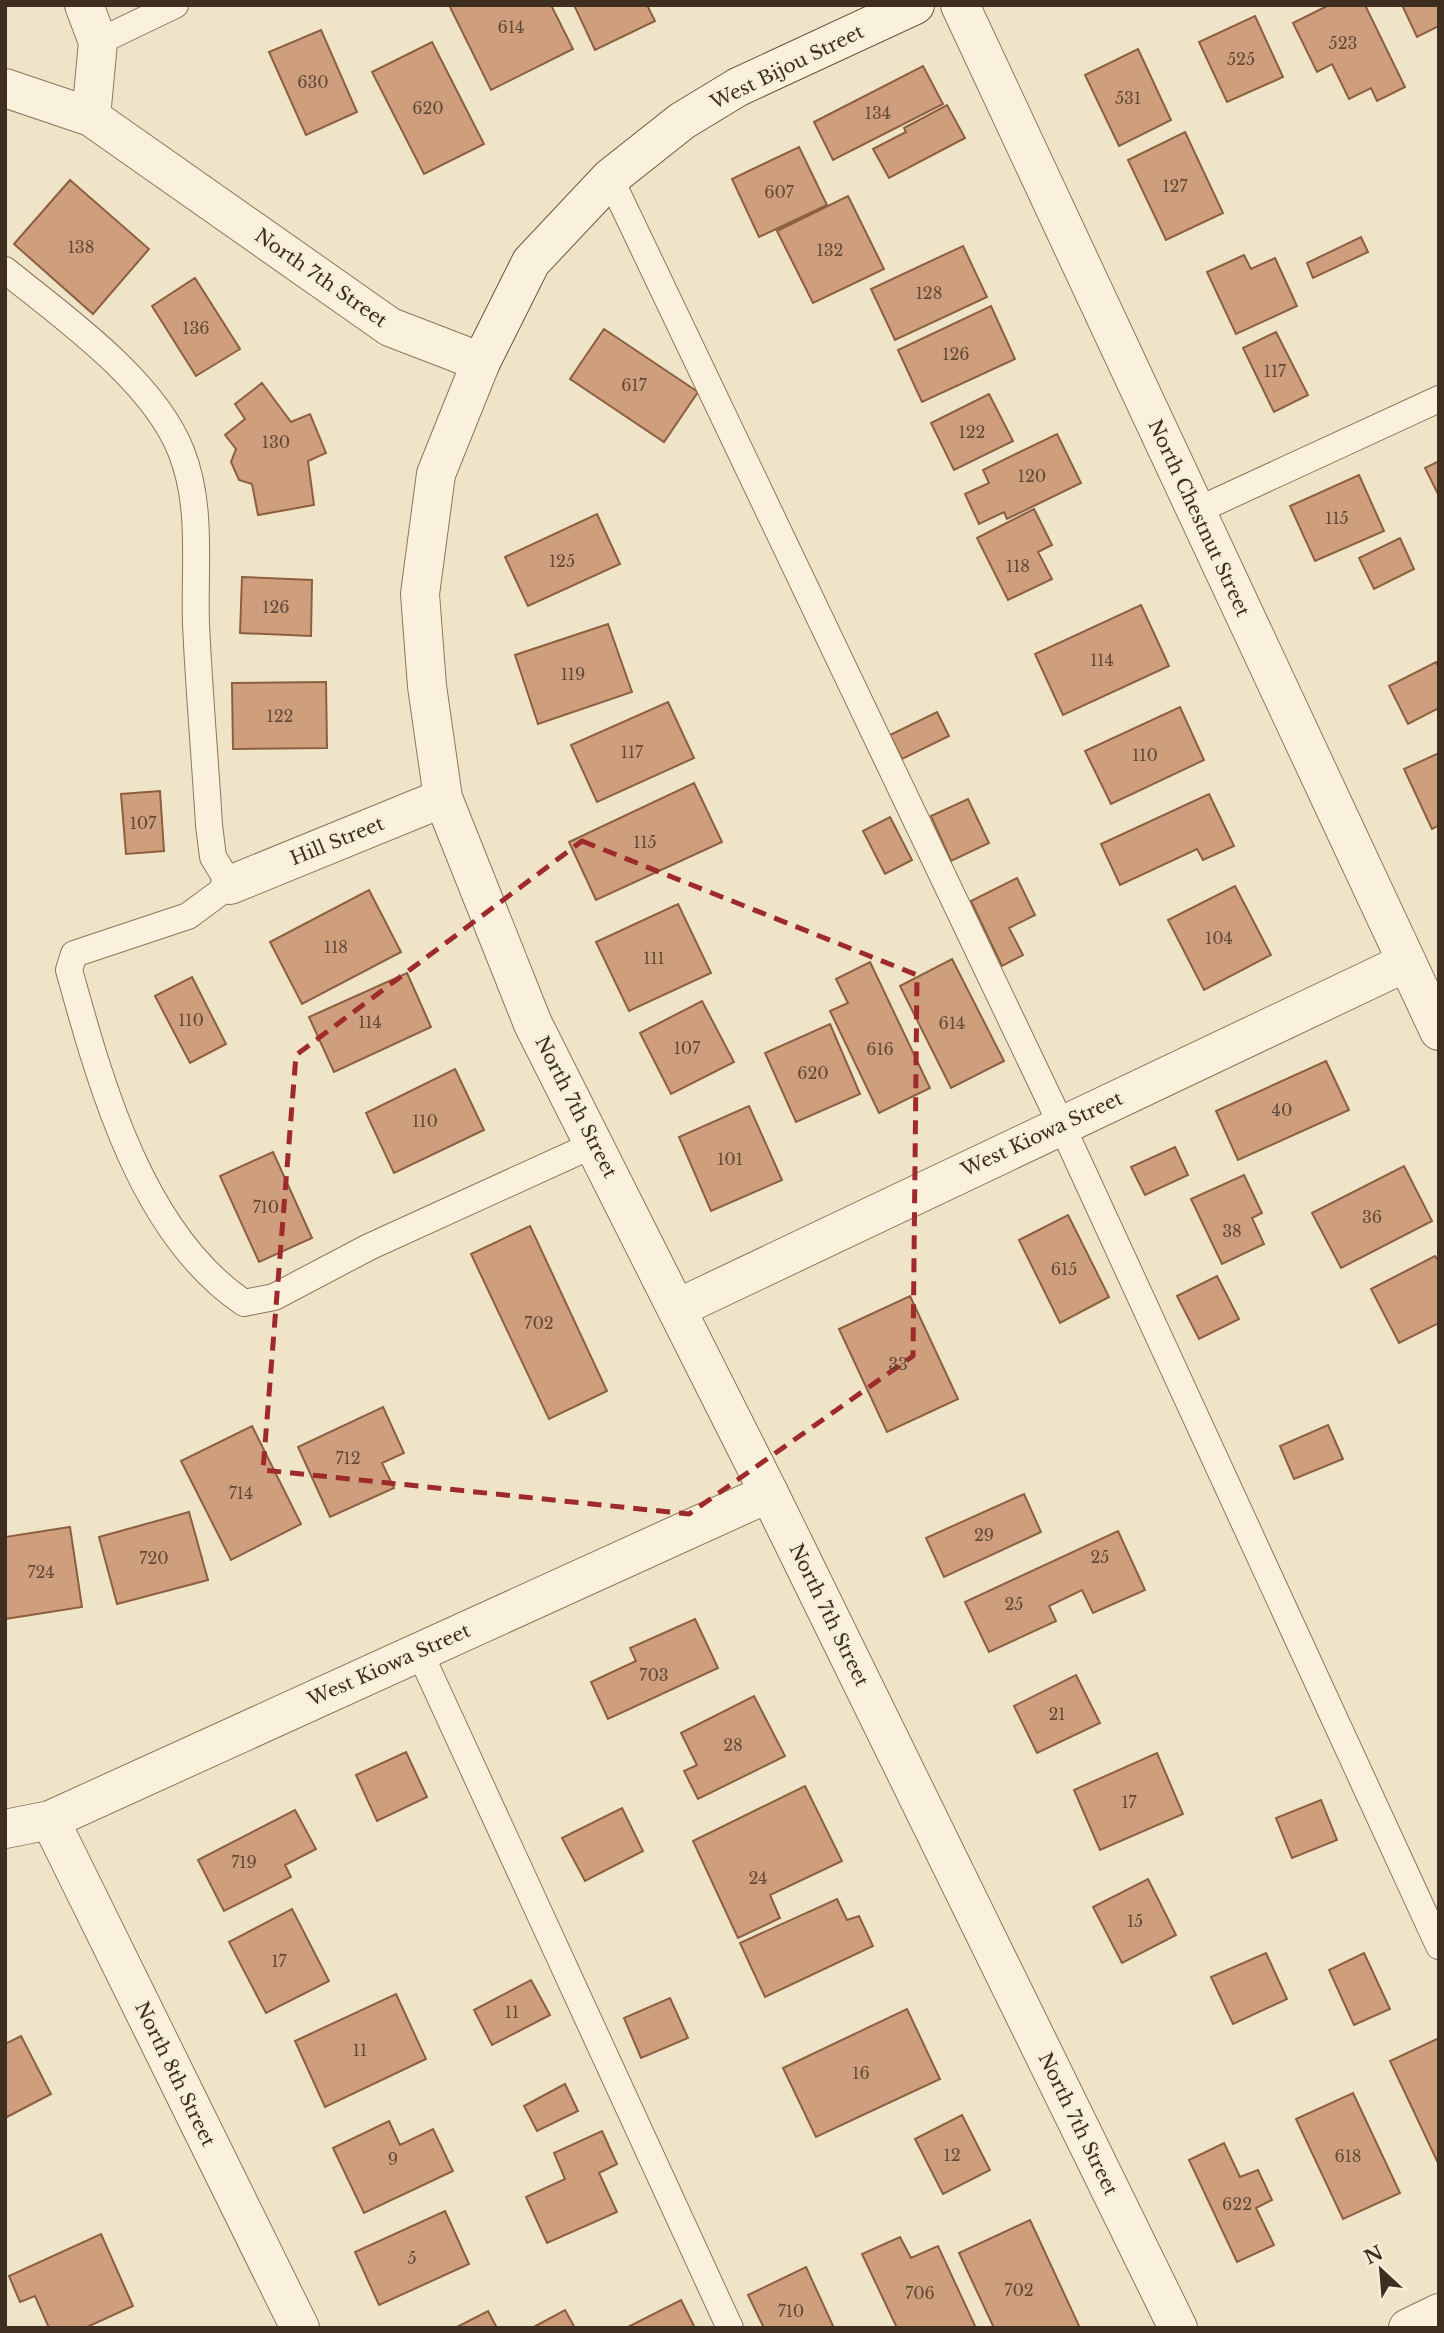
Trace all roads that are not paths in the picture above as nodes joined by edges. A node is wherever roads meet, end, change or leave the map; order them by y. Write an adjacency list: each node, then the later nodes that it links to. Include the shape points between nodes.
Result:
1 (84, 5): 5 (street)
2 (175, 5): 5 (lane)
3 (915, 5): 8 (street, West Bijou Street, via 738,87 682,121)
4 (960, 5): 12 (street, North Chestnut Street)
5 (98, 42): 7 (street)
6 (5, 88): 7 (street)
7 (91, 117): 10 (street, North 7th Street, via 390,327)
8 (610, 178): 10 (street, West Bijou Street, via 531,262); 17 (lane)
9 (5, 270): 14 (lane, via 101,348 155,406 181,450 195,503 196,623 209,825 213,857)
10 (481, 362): 13 (street, North 7th Street, via 436,474 421,594 427,686)
11 (1439, 399): 12 (lane)
12 (1196, 511): 15 (street, North Chestnut Street)
13 (443, 797): 14 (street, Hill Street); 18 (street, North 7th Street, via 533,1024)
14 (230, 885): 18 (lane, via 188,916 74,954 69,970 116,1117 157,1210 230,1294 244,1303 274,1297 369,1247)
15 (1406, 962): 16 (street, North Chestnut Street); 17 (street, West Kiowa Street)
16 (1436, 1019)
17 (1061, 1124): 19 (street, West Kiowa Street); 24 (lane)
18 (595, 1144): 19 (street, North 7th Street)
19 (678, 1308): 20 (street, North 7th Street)
20 (769, 1493): 21 (street, West Kiowa Street); 28 (street, North 7th Street)
21 (419, 1651): 22 (street, West Kiowa Street); 27 (lane)
22 (50, 1820): 23 (street, West Kiowa Street); 26 (street, North 8th Street)
23 (5, 1829)
24 (1439, 1946)
25 (1439, 2314): 29 (street)
26 (300, 2328)
27 (730, 2328)
28 (1178, 2328)
29 (1408, 2328)

